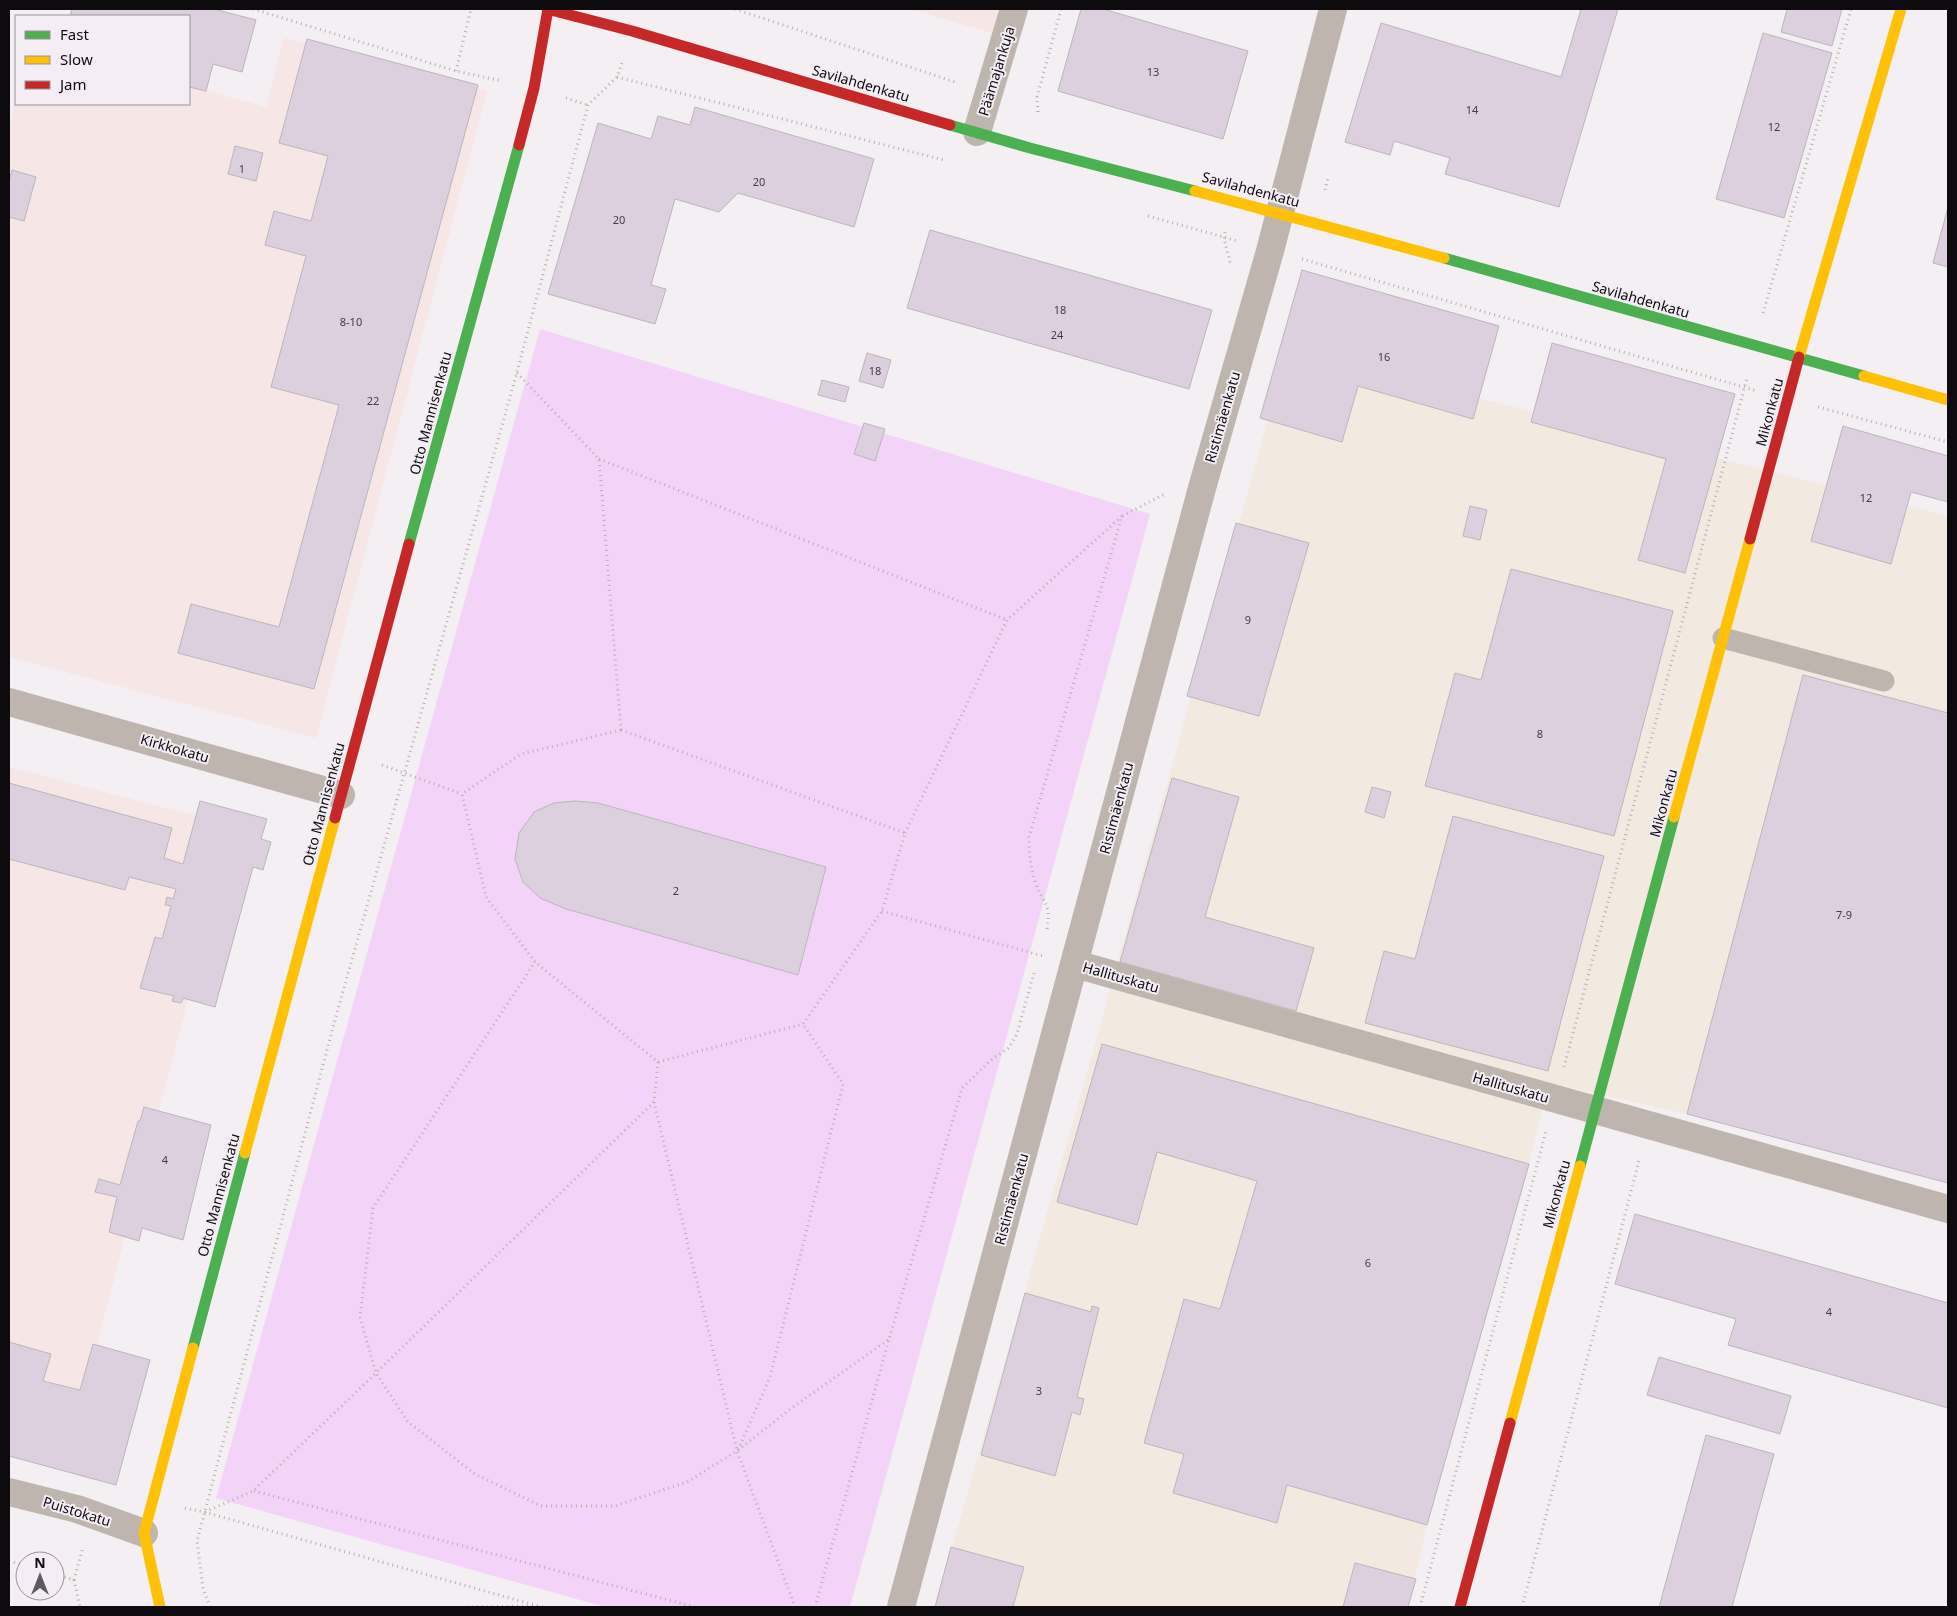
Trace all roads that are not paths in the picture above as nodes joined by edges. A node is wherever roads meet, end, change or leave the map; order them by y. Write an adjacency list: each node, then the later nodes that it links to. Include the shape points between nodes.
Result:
1 (548, 9): 5 (street, Savilahdenkatu); 12 (street, Otto Mannisenkatu, via 534,88)
2 (1014, 9): 5 (street, Päämajankuja)
3 (1333, 9): 6 (street, Ristimäenkatu)
4 (1901, 9): 7 (street, Mikonkatu)
5 (977, 132): 6 (street, Savilahdenkatu)
6 (1279, 213): 7 (street, Savilahdenkatu); 13 (street, Ristimäenkatu)
7 (1799, 359): 8 (street, Savilahdenkatu); 9 (street, Mikonkatu)
8 (1948, 400)
9 (1723, 638): 10 (lane); 14 (street, Mikonkatu)
10 (1884, 681)
11 (9, 702): 12 (street, Kirkkokatu)
12 (341, 796): 17 (street, Otto Mannisenkatu)
13 (1075, 964): 14 (street, Hallituskatu); 19 (street, Ristimäenkatu)
14 (1595, 1110): 15 (street, Hallituskatu); 20 (street, Mikonkatu)
15 (1948, 1209)
16 (9, 1492): 17 (street, Puistokatu, via 77,1509)
17 (144, 1533): 18 (street, Otto Mannisenkatu)
18 (160, 1607)
19 (901, 1607)
20 (1460, 1607)

